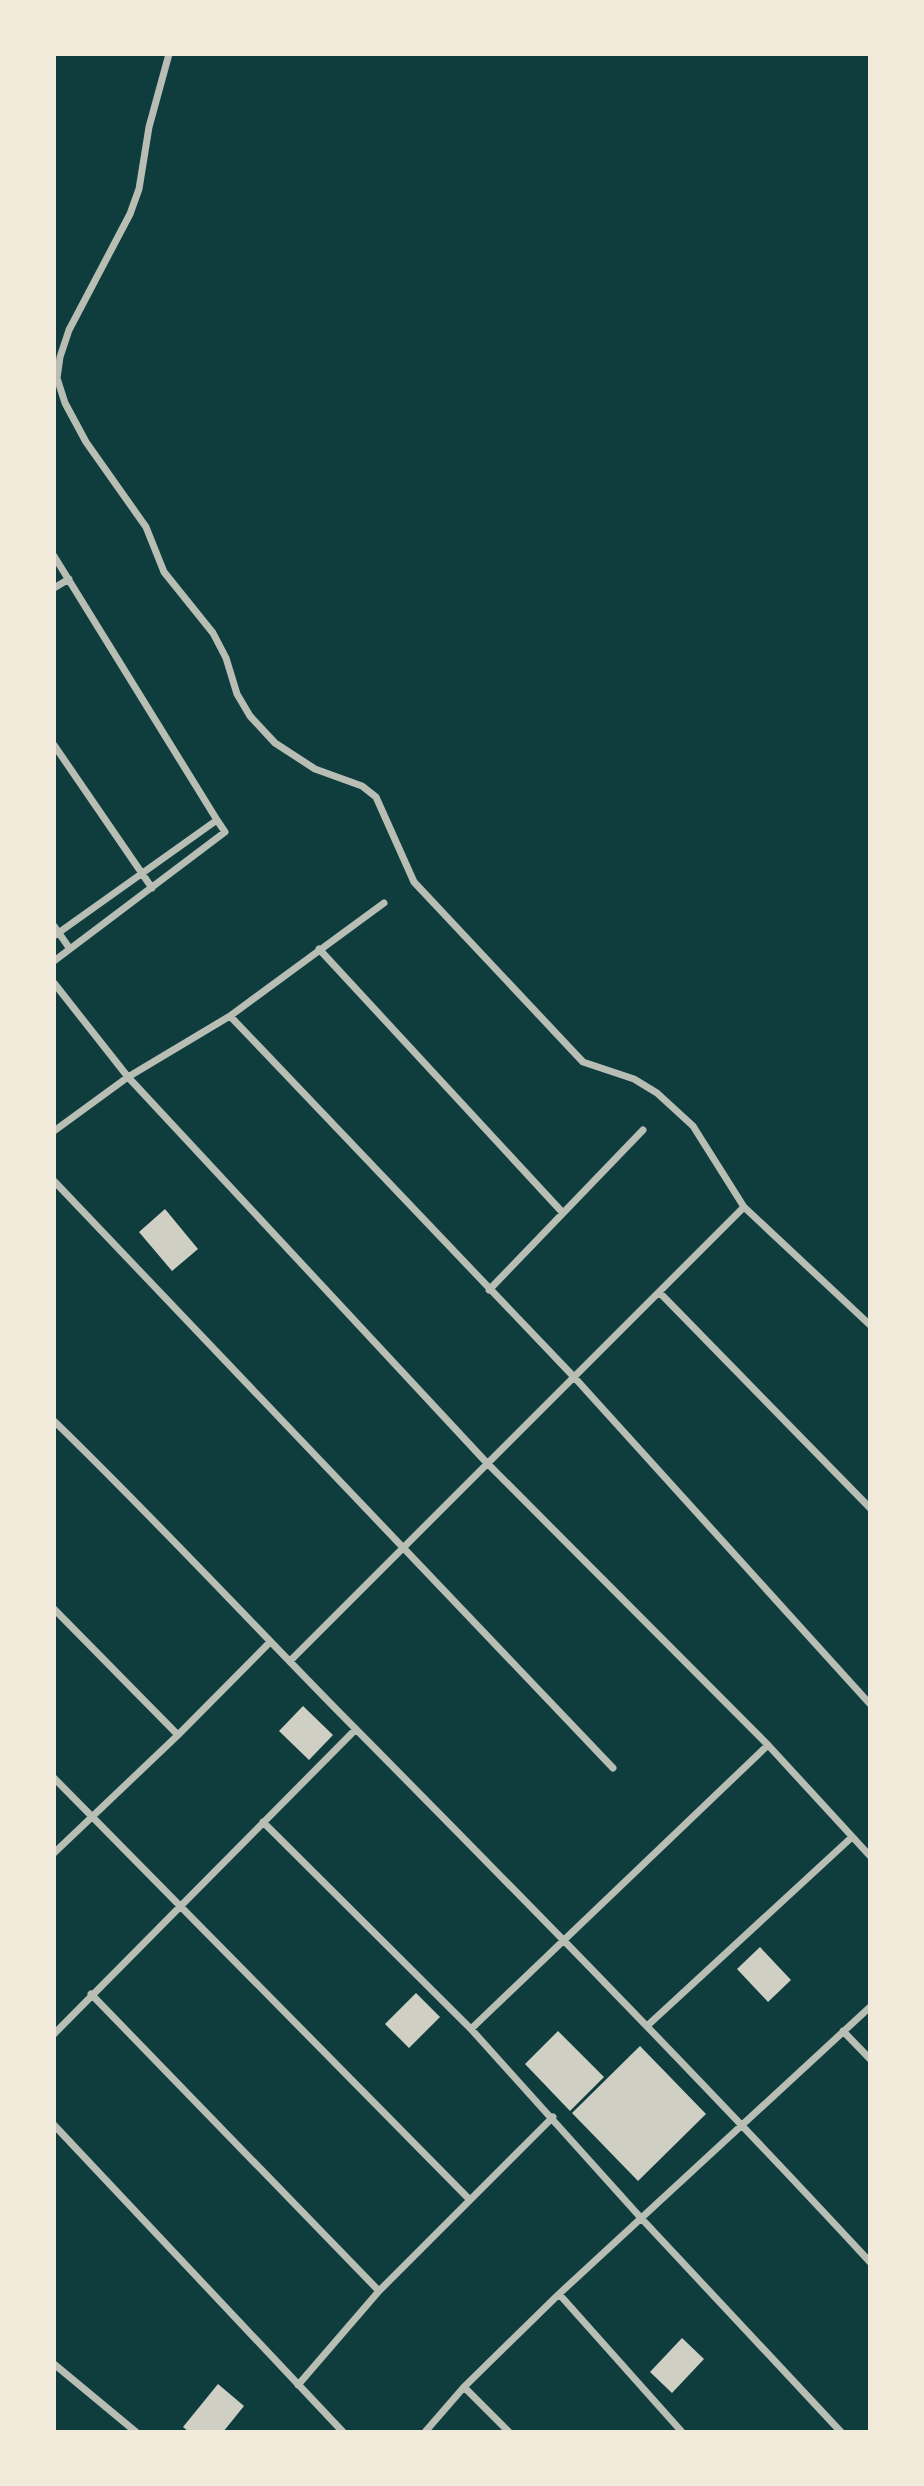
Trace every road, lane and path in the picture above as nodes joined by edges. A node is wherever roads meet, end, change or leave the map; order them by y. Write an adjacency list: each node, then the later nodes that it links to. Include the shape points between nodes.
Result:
1 (169, 54): 20 (street, via 134,202 69,330 60,357 57,378 65,403 86,442 146,527 164,572 213,633 250,716 275,743 315,769 362,786 376,797 414,882 583,1062 634,1079 693,1126)
2 (54, 556): 3 (street)
3 (69, 579): 4 (street); 6 (street)
4 (54, 588)
5 (54, 745): 7 (street)
6 (217, 820): 7 (street); 8 (street, via 225,832)
7 (142, 874): 8 (street); 10 (street)
8 (152, 888): 12 (street)
9 (384, 903): 11 (street)
10 (56, 932): 12 (street)
11 (319, 948): 15 (street); 21 (street)
12 (70, 949): 13 (street)
13 (54, 961)
14 (54, 983): 16 (street)
15 (230, 1016): 16 (street); 22 (street)
16 (128, 1077): 18 (street); 27 (street)
17 (643, 1130): 21 (street)
18 (54, 1131)
19 (54, 1181): 29 (street)
20 (744, 1207): 23 (street); 24 (street)
21 (563, 1213): 22 (street)
22 (489, 1290): 25 (street)
23 (659, 1292): 25 (street); 28 (street)
24 (870, 1325)
25 (574, 1377): 27 (street); 33 (street)
26 (54, 1421): 31 (street, via 153,1517)
27 (486, 1462): 29 (street); 36 (street)
28 (870, 1508)
29 (402, 1548): 32 (street); 37 (street)
30 (54, 1609): 35 (street)
31 (270, 1642): 32 (street); 35 (street)
32 (290, 1661): 34 (street)
33 (870, 1704)
34 (356, 1729): 40 (street); 45 (street)
35 (178, 1735): 39 (street)
36 (768, 1745): 41 (street); 45 (street)
37 (613, 1768)
38 (54, 1779): 39 (street)
39 (92, 1817): 42 (street); 44 (street)
40 (263, 1822): 44 (street); 49 (street)
41 (852, 1837): 43 (street); 48 (street)
42 (54, 1853)
43 (870, 1856)
44 (179, 1906): 46 (street); 56 (street)
45 (562, 1940): 48 (street); 49 (street)
46 (91, 1994): 51 (street); 59 (street)
47 (870, 2007): 50 (street)
48 (647, 2026): 54 (street)
49 (471, 2029): 53 (street)
50 (844, 2031): 52 (street); 54 (street)
51 (54, 2034)
52 (870, 2059)
53 (553, 2117): 56 (street); 57 (street)
54 (743, 2124): 57 (street); 58 (street)
55 (54, 2125): 62 (street)
56 (470, 2200): 59 (street)
57 (641, 2218): 60 (street); 69 (street)
58 (870, 2262)
59 (379, 2291): 62 (street)
60 (559, 2294): 63 (street); 68 (street)
61 (54, 2364): 64 (street)
62 (298, 2385): 65 (street)
63 (464, 2387): 66 (street); 67 (street)
64 (136, 2432)
65 (343, 2432)
66 (425, 2432)
67 (509, 2432)
68 (682, 2432)
69 (841, 2432)

